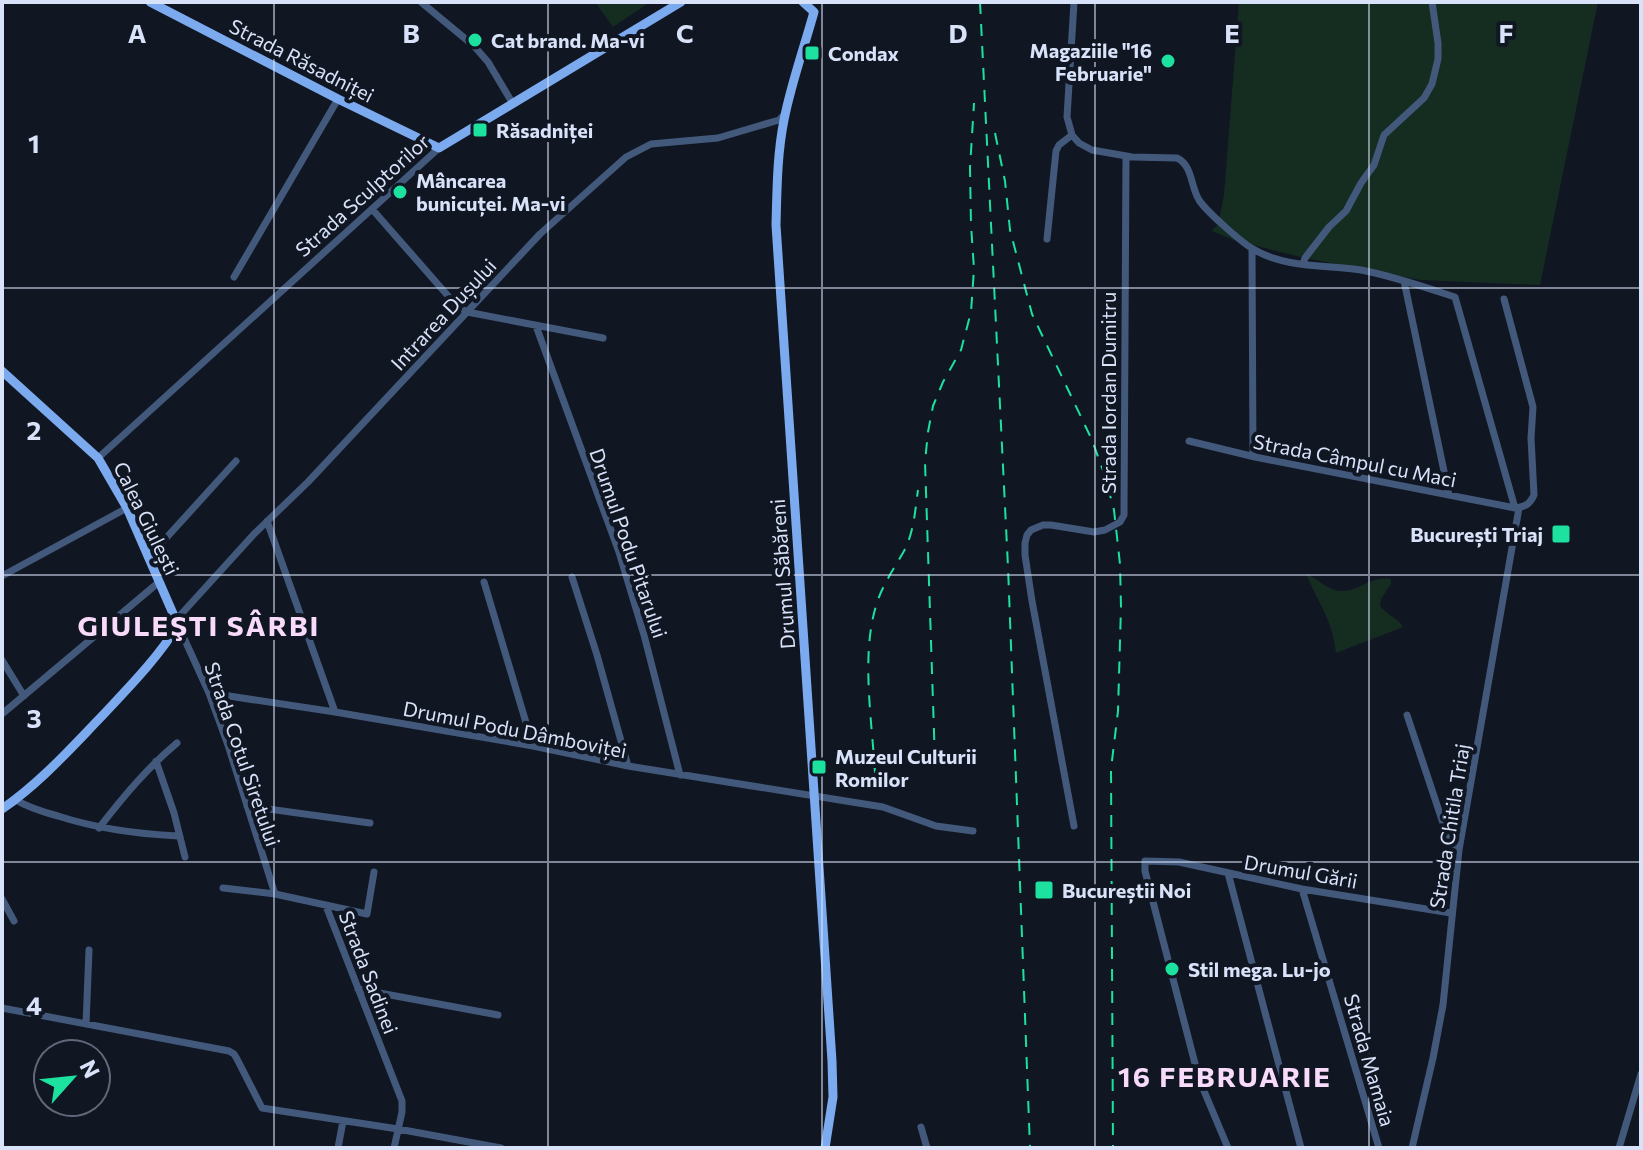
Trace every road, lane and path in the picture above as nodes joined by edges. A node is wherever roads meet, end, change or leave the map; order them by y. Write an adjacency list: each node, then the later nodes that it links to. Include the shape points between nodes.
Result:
1 (150, 2): 8 (main road, Strada Răsadniței)
2 (421, 2): 9 (street, via 474,46)
3 (681, 2): 9 (main road, Strada Sculptorilor)
4 (803, 2): 7 (main road)
5 (1074, 2): 11 (street, via 1067,117)
6 (1432, 2): 17 (street, via 1438,59 1432,84 1384,135 1374,165 1346,211)
7 (816, 7): 10 (main road, Drumul Săbăreni)
8 (338, 99): 12 (main road, Strada Răsadniței); 18 (street)
9 (513, 104): 12 (main road, Strada Sculptorilor)
10 (784, 115): 21 (street, Intrarea Dușului, via 718,138 651,144 626,157 540,234); 50 (main road, Drumul Săbăreni, via 776,225)
11 (1072, 135): 13 (street, via 1092,150); 15 (street, via 1056,151)
12 (439, 148): 14 (street, Strada Sculptorilor)
13 (1126, 156): 16 (street, via 1182,160 1200,202); 55 (street, Strada Iordan Dumitru, via 1124,515 1099,531 1043,525 1031,530 1025,543)
14 (372, 209): 21 (street); 27 (street, Strada Sculptorilor)
15 (1047, 239)
16 (1252, 249): 17 (street); 26 (street)
17 (1303, 264): 19 (street)
18 (234, 277)
19 (1404, 281): 29 (street); 31 (street, via 1455,297)
20 (1504, 299): 31 (street, via 1533,407 1534,495 1529,504)
21 (467, 312): 22 (street); 32 (street, Intrarea Dușului)
22 (536, 326): 23 (street); 49 (street, Drumul Podu Pitarului, via 619,552)
23 (603, 338)
24 (2, 371): 27 (main road, Calea Giulești)
25 (1189, 441): 26 (street, Strada Câmpul cu Maci)
26 (1253, 456): 29 (street, Strada Câmpul cu Maci)
27 (98, 458): 30 (main road, Calea Giulești)
28 (236, 461): 33 (street)
29 (1449, 495): 31 (street, Strada Câmpul cu Maci)
30 (127, 508): 33 (main road, Calea Giulești); 34 (street)
31 (1517, 508): 59 (street, Strada Chitila Triaj)
32 (267, 521): 38 (street, Intrarea Dușului); 42 (street)
33 (148, 558): 36 (main road, Calea Giulești)
34 (2, 576)
35 (572, 577): 48 (street)
36 (159, 582): 38 (main road, Calea Giulești); 41 (street)
37 (484, 582): 46 (street)
38 (176, 623): 40 (street, Strada Cotul Siretului); 51 (main road, via 140,675)
39 (2, 660): 41 (street)
40 (209, 693): 42 (street, Drumul Podu Dâmboviței); 52 (street, Strada Cotul Siretului)
41 (24, 696): 43 (street)
42 (335, 712): 46 (street, Drumul Podu Dâmboviței)
43 (2, 714)
44 (1407, 715): 59 (street, via 1451,847)
45 (177, 743): 47 (street)
46 (533, 746): 48 (street, Drumul Podu Dâmboviței)
47 (156, 761): 56 (street); 58 (street)
48 (628, 766): 49 (street, Drumul Podu Dâmboviței)
49 (680, 775): 50 (street, Drumul Podu Dâmboviței)
50 (816, 796): 57 (street); 83 (main road, Drumul Săbăreni, via 833,1097)
51 (16, 800): 53 (main road); 56 (street)
52 (247, 806): 54 (street); 65 (street, Strada Cotul Siretului)
53 (2, 809)
54 (370, 823)
55 (1074, 826)
56 (99, 828): 58 (street)
57 (973, 831)
58 (178, 836): 60 (street)
59 (1459, 850): 68 (street, Strada Chitila Triaj)
60 (185, 857)
61 (374, 872): 67 (street, via 367,914)
62 (1228, 873): 64 (street, Drumul Gării); 85 (street, Drumul Gării, via 1145,861 1199,1079); 86 (street)
63 (223, 888): 65 (street, Strada Sadinei)
64 (1302, 889): 68 (street, Drumul Gării); 87 (street, Strada Mamaia)
65 (275, 894): 67 (street, Strada Sadinei)
66 (2, 899): 69 (street)
67 (326, 906): 71 (street, Strada Sadinei)
68 (1451, 913): 88 (street, Strada Chitila Triaj, via 1443,1005)
69 (14, 921)
70 (89, 950): 74 (street)
71 (358, 989): 73 (street); 78 (street, Strada Sadinei, via 402,1101)
72 (2, 1008): 74 (street)
73 (498, 1015)
74 (86, 1024): 76 (street, via 229,1051 262,1108)
75 (1641, 1074): 89 (street)
76 (343, 1121): 78 (street); 80 (street)
77 (921, 1127): 84 (street)
78 (398, 1129): 79 (street); 81 (street, Strada Sadinei)
79 (455, 1144): 82 (street)
80 (338, 1148)
81 (394, 1148)
82 (501, 1148)
83 (825, 1148)
84 (927, 1148)
85 (1228, 1148)
86 (1301, 1148)
87 (1379, 1148)
88 (1412, 1148)
89 (1619, 1148)

